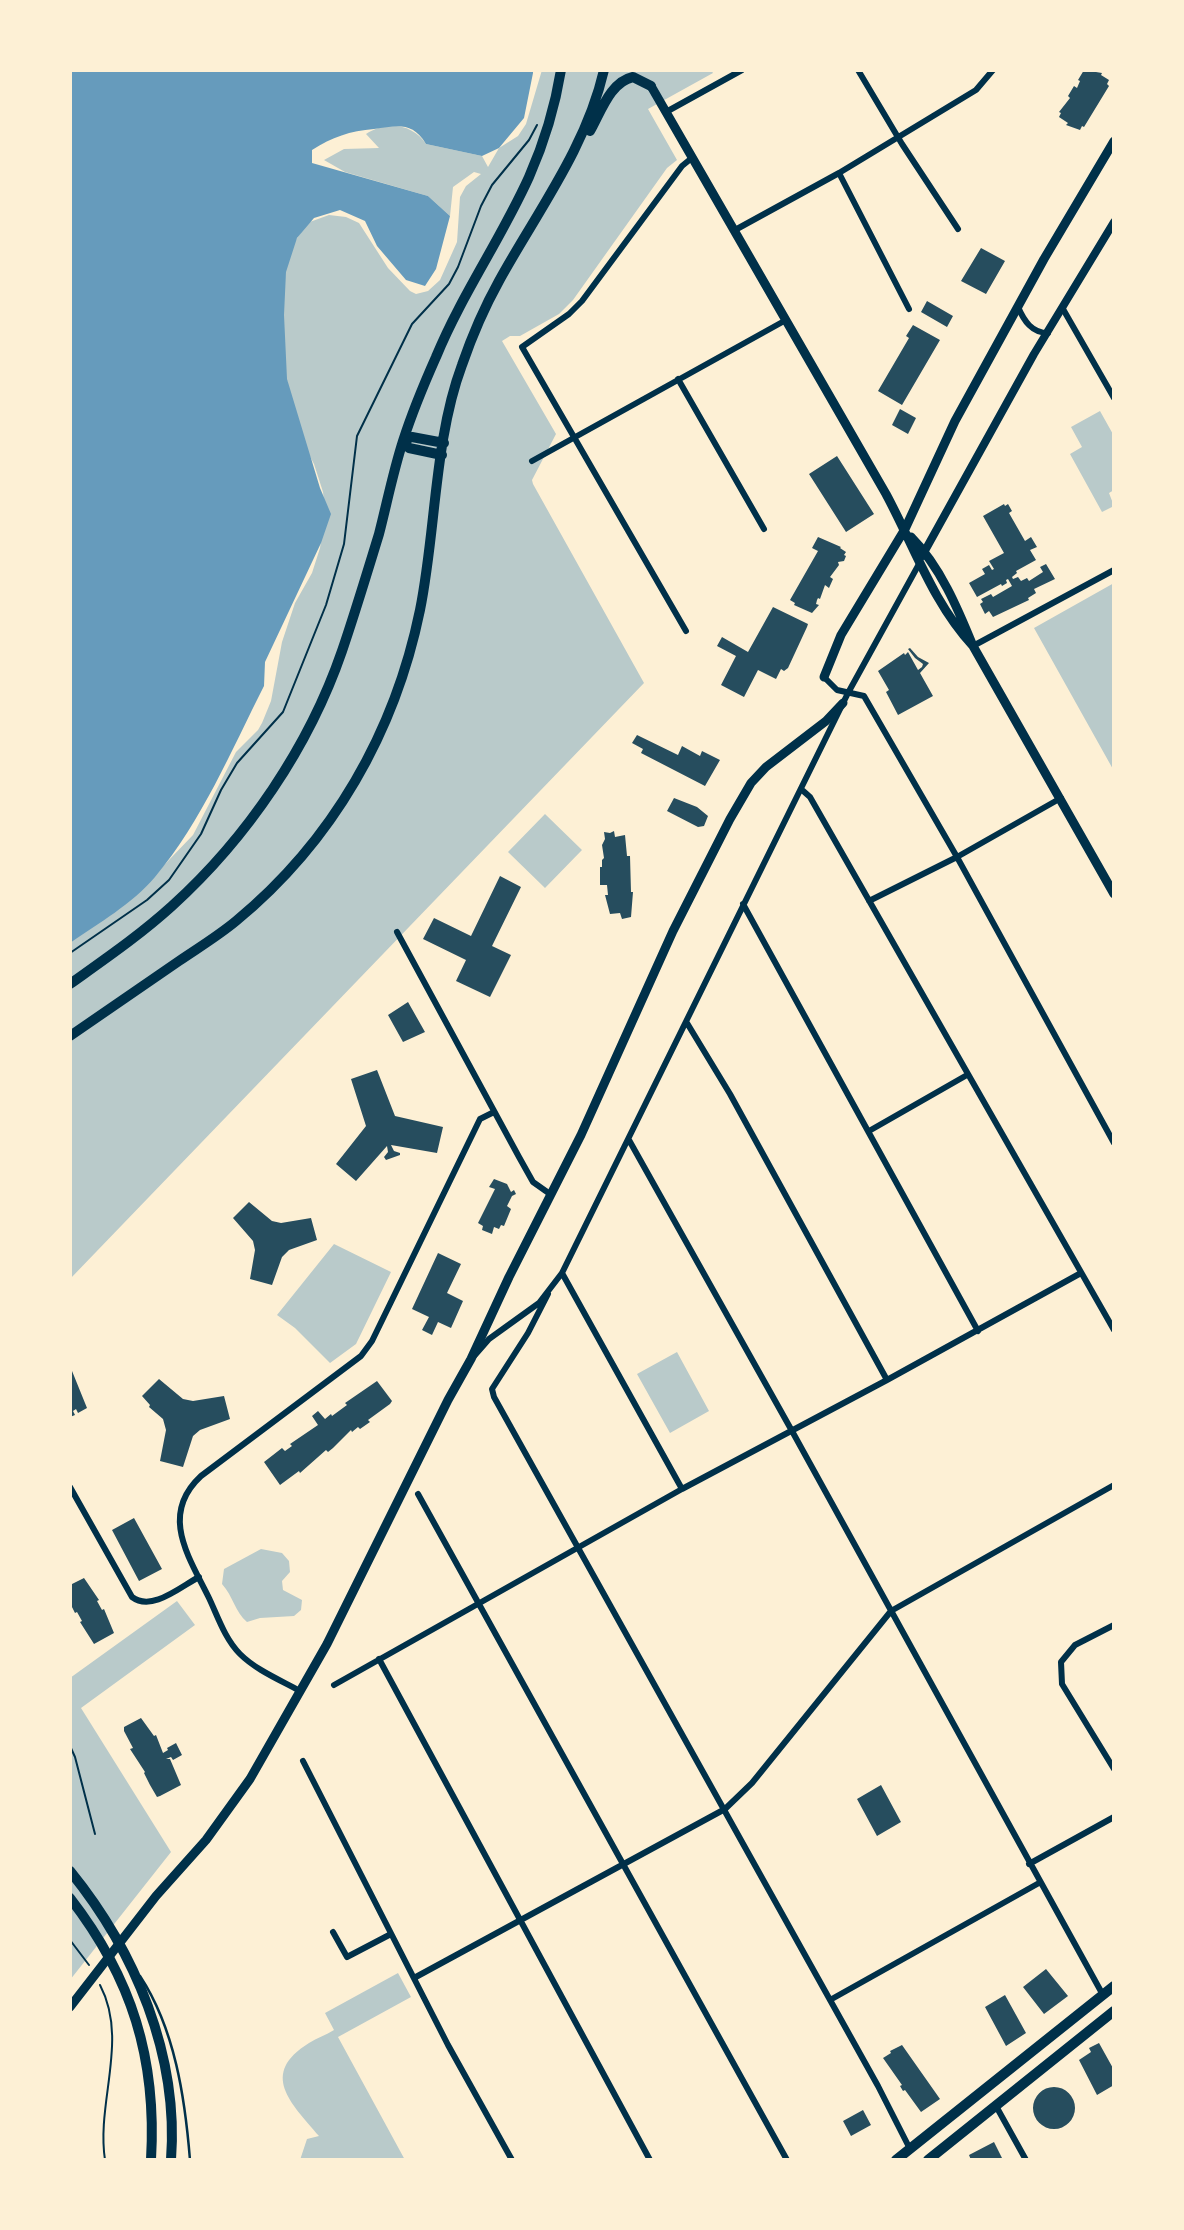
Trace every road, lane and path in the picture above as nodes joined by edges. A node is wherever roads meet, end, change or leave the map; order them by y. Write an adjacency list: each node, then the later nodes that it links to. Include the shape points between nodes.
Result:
1 (561, 70): 26 (highway, via 544,141 530,176 453,317)
2 (604, 70): 13 (highway, via 592,113)
3 (642, 70): 7 (highway)
4 (742, 70): 8 (street)
5 (858, 70): 10 (street)
6 (993, 70): 10 (street, via 976,90)
7 (651, 86): 8 (main road); 13 (highway, via 633,77 620,82)
8 (666, 112): 12 (main road)
9 (539, 116): 47 (path, via 529,140 492,185 449,284 407,332 357,436 336,574 283,712 237,762 201,834 169,880)
10 (898, 137): 14 (street); 17 (street)
11 (1114, 141): 18 (main road)
12 (693, 157): 16 (main road); 25 (street, via 582,301 522,347)
13 (565, 169): 27 (highway, via 475,328 460,370)
14 (839, 173): 16 (street); 19 (street)
15 (1114, 222): 20 (street)
16 (734, 229): 21 (main road)
17 (958, 229)
18 (1018, 307): 22 (street, via 1034,330); 31 (main road, via 945,441)
19 (909, 309)
20 (1063, 309): 22 (street); 24 (street)
21 (786, 320): 23 (street); 31 (main road)
22 (1048, 333): 32 (street)
23 (678, 379): 25 (street); 30 (street)
24 (1114, 398)
25 (573, 437): 29 (street); 35 (street)
26 (403, 441): 27 (highway, via 412,437); 28 (highway, via 409,448); 48 (highway, via 342,652 291,760 234,840 183,896)
27 (444, 443): 28 (highway)
28 (442, 455): 50 (highway, via 426,580 409,659 393,708 352,789 301,859 235,922)
29 (532, 461)
30 (764, 529)
31 (906, 531): 32 (main road); 33 (main road); 37 (main road, via 841,635)
32 (924, 550): 33 (street); 36 (main road)
33 (918, 561): 36 (main road, via 956,628); 38 (street)
34 (1114, 570): 36 (street)
35 (686, 631)
36 (973, 646): 41 (main road)
37 (824, 677): 38 (street)
38 (848, 693): 39 (street); 42 (street, via 864,696)
39 (843, 703): 40 (street); 56 (main road, via 751,783 697,880)
40 (802, 789): 44 (street); 45 (street)
41 (1060, 798): 42 (street); 43 (main road)
42 (957, 857): 44 (street); 55 (street)
43 (1114, 894)
44 (869, 901): 51 (street)
45 (743, 904): 49 (street); 53 (street)
46 (397, 932): 52 (street)
47 (70, 953)
48 (70, 984)
49 (687, 1023): 54 (street); 63 (street)
50 (70, 1036)
51 (967, 1075): 53 (street); 58 (street)
52 (494, 1112): 56 (street, via 533,1182); 70 (street, via 480,1119 367,1349 201,1476 186,1493 180,1533)
53 (869, 1131): 61 (street)
54 (629, 1140): 57 (street); 64 (street)
55 (1114, 1143)
56 (550, 1194): 62 (main road)
57 (562, 1273): 59 (street); 67 (street)
58 (1081, 1273): 60 (street); 61 (street)
59 (548, 1293): 62 (street); 69 (street, via 492,1388)
60 (1114, 1330)
61 (978, 1331): 63 (street)
62 (471, 1359): 76 (main road)
63 (887, 1380): 64 (street)
64 (792, 1431): 67 (street); 72 (street)
65 (1114, 1485): 72 (street)
66 (70, 1487): 70 (street, via 132,1598 153,1602)
67 (682, 1489): 69 (street)
68 (418, 1494): 71 (street)
69 (580, 1547): 71 (street); 82 (street)
70 (199, 1577): 76 (street, via 240,1654)
71 (478, 1604): 74 (street); 86 (street)
72 (891, 1611): 82 (street, via 752,1783); 85 (street)
73 (1114, 1625): 79 (street, via 1075,1645 1061,1662 1062,1684)
74 (379, 1659): 75 (street); 90 (street)
75 (334, 1685)
76 (300, 1691): 101 (main road, via 250,1779 206,1840)
77 (70, 1746): 84 (path)
78 (1114, 1750): 79 (street)
79 (1107, 1755): 81 (street)
80 (303, 1761): 92 (street)
81 (1114, 1769)
82 (725, 1809): 86 (street); 100 (street)
83 (1114, 1817): 85 (street)
84 (95, 1834)
85 (1029, 1864): 88 (street)
86 (624, 1866): 90 (street); 111 (street)
87 (70, 1871): 94 (highway)
88 (1039, 1883): 99 (street); 100 (street)
89 (70, 1898): 106 (highway, via 107,1952 136,2017 150,2091)
90 (521, 1922): 96 (street); 110 (street)
91 (333, 1932): 92 (street, via 348,1957)
92 (391, 1934): 96 (street)
93 (70, 1940): 95 (path)
94 (120, 1945): 107 (highway, via 143,1991 162,2052); 108 (lane, via 160,2013 181,2091)
95 (87, 1961)
96 (414, 1978): 109 (street)
97 (1114, 1986): 99 (main road)
98 (102, 1989): 105 (path, via 113,2048 106,2090)
99 (1103, 1995): 104 (main road)
100 (830, 2000): 104 (street)
101 (70, 2007)
102 (1114, 2011): 103 (main road)
103 (996, 2106): 113 (main road); 114 (street)
104 (910, 2149): 112 (main road)
105 (105, 2160)
106 (152, 2160)
107 (172, 2160)
108 (190, 2160)
109 (512, 2160)
110 (650, 2160)
111 (787, 2160)
112 (896, 2160)
113 (928, 2160)
114 (1026, 2160)

